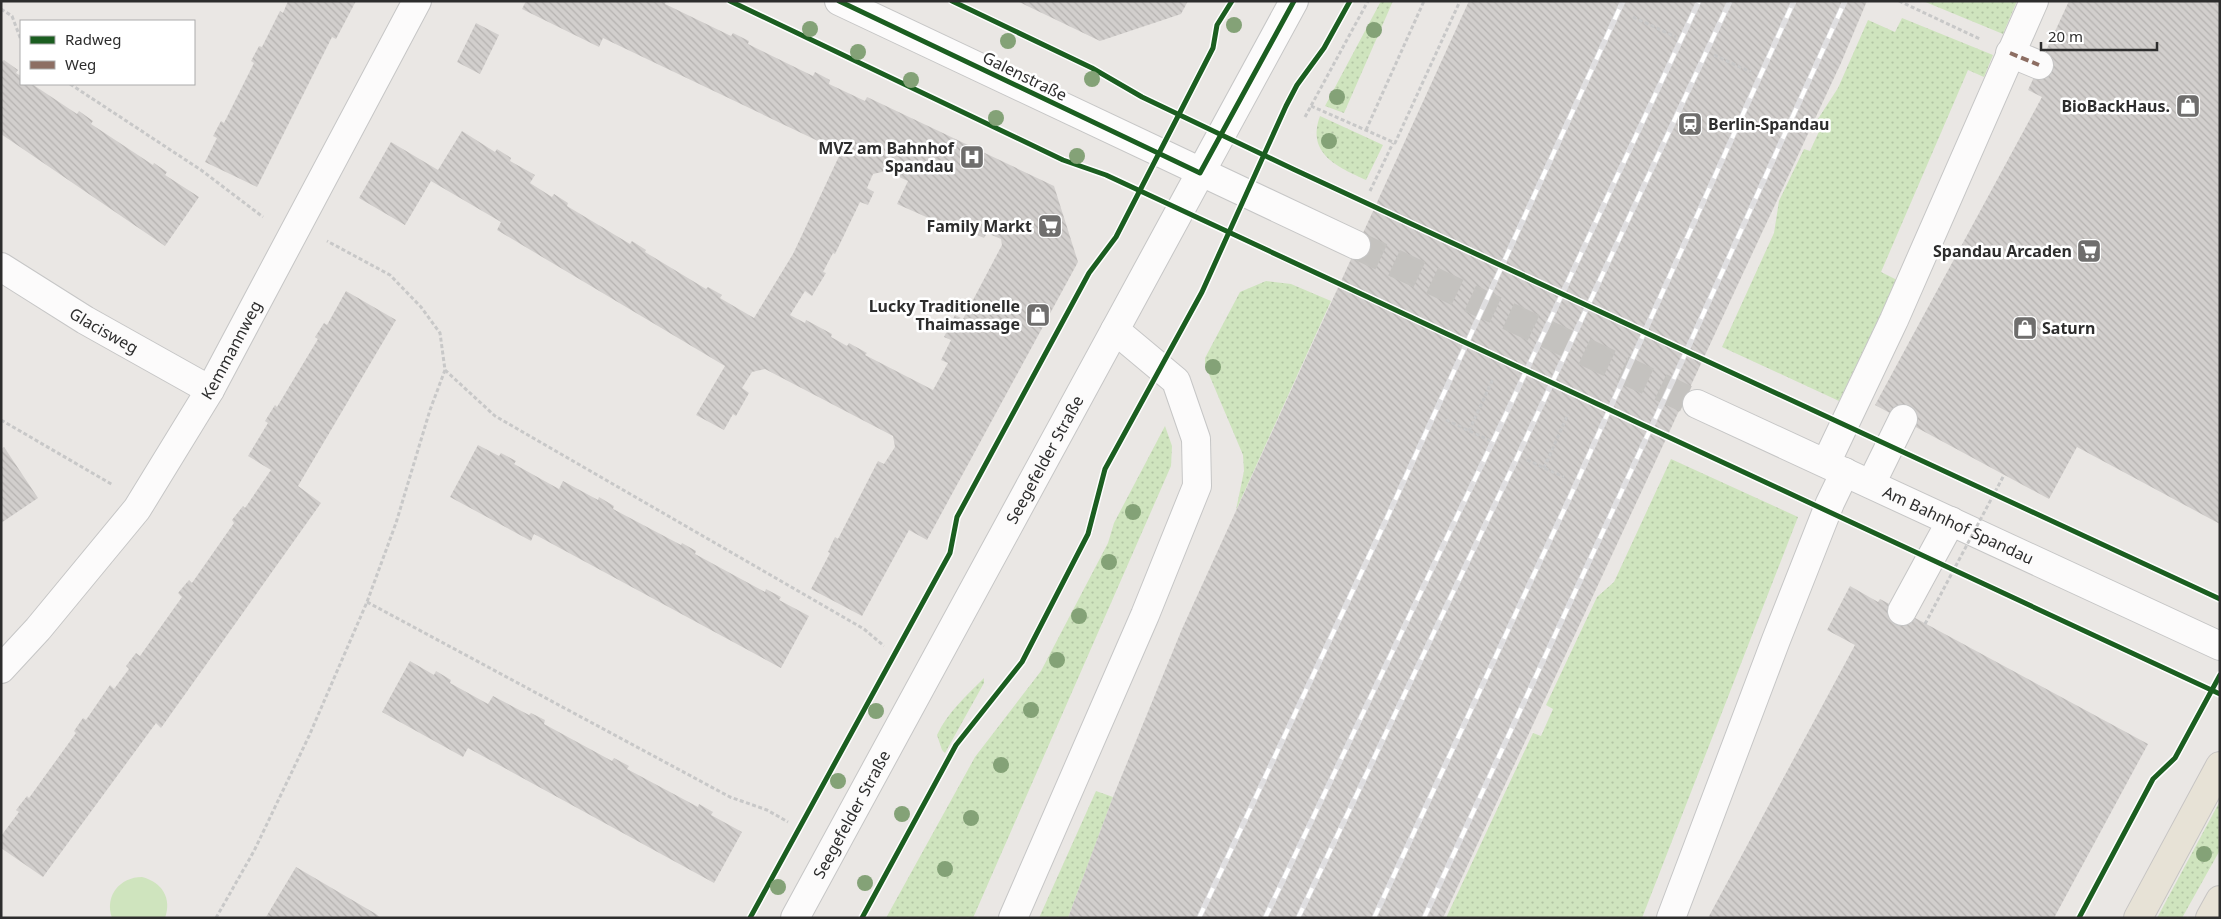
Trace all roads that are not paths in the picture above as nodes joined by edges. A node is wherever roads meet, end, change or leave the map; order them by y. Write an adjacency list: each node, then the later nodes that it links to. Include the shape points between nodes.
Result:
1 (417, 1): 11 (street, Kemmannweg)
2 (839, 1): 7 (street, Galenstraße)
3 (1294, 1): 7 (street, Seegefelder Straße)
4 (2034, 1): 5 (street)
5 (2010, 53): 6 (street); 14 (street, via 1894,320)
6 (2039, 65)
7 (1200, 173): 8 (street); 10 (street, Seegefelder Straße)
8 (1356, 245)
9 (1, 267): 11 (street, Glacisweg, via 85,320)
10 (1115, 330): 22 (street, Seegefelder Straße); 23 (street, via 1176,381 1196,439 1197,486 1145,615)
11 (210, 390): 19 (street, Kemmannweg, via 137,509)
12 (1697, 404): 14 (street, Am Bahnhof Spandau)
13 (1903, 419): 15 (street)
14 (1836, 468): 15 (street, Am Bahnhof Spandau); 24 (street, via 1830,503)
15 (1871, 484): 16 (street, Am Bahnhof Spandau)
16 (1951, 521): 17 (street, via 1930,558); 18 (street, Am Bahnhof Spandau)
17 (1913, 617)
18 (2220, 646)
19 (1, 669)
20 (2220, 766): 25 (main road)
21 (2220, 900): 26 (main road)
22 (795, 918)
23 (1013, 918)
24 (1671, 918)
25 (2138, 918)
26 (2210, 918)

